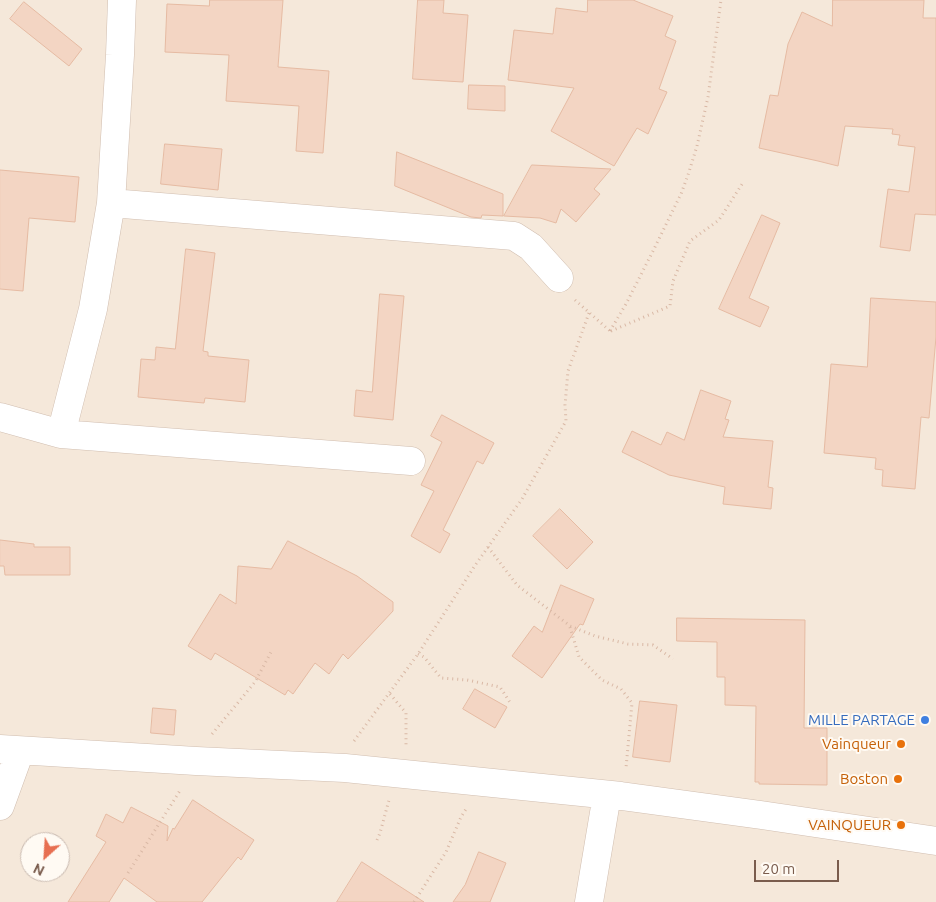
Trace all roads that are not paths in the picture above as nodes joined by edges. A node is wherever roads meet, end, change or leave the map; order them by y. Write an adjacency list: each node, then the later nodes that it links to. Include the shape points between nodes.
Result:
1 (122, 0): 2 (street)
2 (111, 202): 3 (street, via 514,236 531,247); 5 (street, via 93,309)
3 (559, 278)
4 (0, 417): 5 (street)
5 (61, 434): 6 (street)
6 (411, 461)
7 (10, 750): 8 (street, via 334,767); 9 (street)
8 (614, 795): 10 (street); 11 (street)
9 (0, 806)
10 (936, 841)
11 (590, 902)

